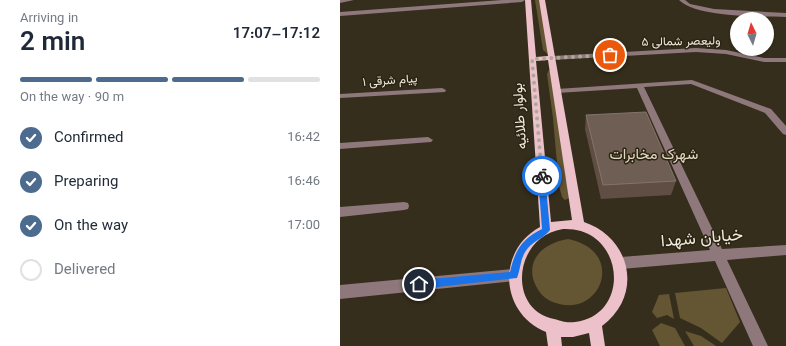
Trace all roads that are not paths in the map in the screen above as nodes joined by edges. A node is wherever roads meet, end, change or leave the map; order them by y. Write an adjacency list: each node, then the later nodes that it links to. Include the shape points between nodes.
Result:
1 (351, 0): 6 (street)
2 (522, 0): 7 (street)
3 (528, 0): 10 (main road, بولوار طلائیه)
4 (542, 0): 9 (main road)
5 (682, 0): 8 (street, via 684,4 704,10)
6 (340, 1)
7 (340, 14)
8 (786, 15)
9 (552, 58): 10 (main road); 11 (street, ولیعصر شمالی ۵, via 696,50 732,53 764,60); 14 (main road)
10 (532, 59): 23 (main road, بولوار طلائیه)
11 (786, 60)
12 (639, 85): 14 (street); 17 (street, via 692,82 768,111); 25 (street)
13 (442, 90): 15 (street, پیام شرقی ۱)
14 (557, 91): 22 (main road)
15 (343, 96): 16 (street)
16 (340, 106)
17 (786, 132)
18 (428, 140): 19 (street)
19 (340, 146)
20 (404, 206): 21 (street)
21 (340, 212)
22 (579, 227): 23 (main road); 26 (main road, via 596,233 607,241)
23 (546, 230): 27 (main road, via 524,246 517,258)
24 (786, 250): 25 (street, خیابان شهدا)
25 (719, 256): 26 (street, خیابان شهدا); 33 (street)
26 (621, 263): 29 (main road, via 621,292 604,317)
27 (514, 275): 28 (street); 30 (main road, via 514,285 519,299 528,312)
28 (340, 292)
29 (594, 322): 30 (main road, via 573,328); 32 (main road)
30 (553, 326): 31 (main road)
31 (555, 346)
32 (598, 346)
33 (761, 346)

